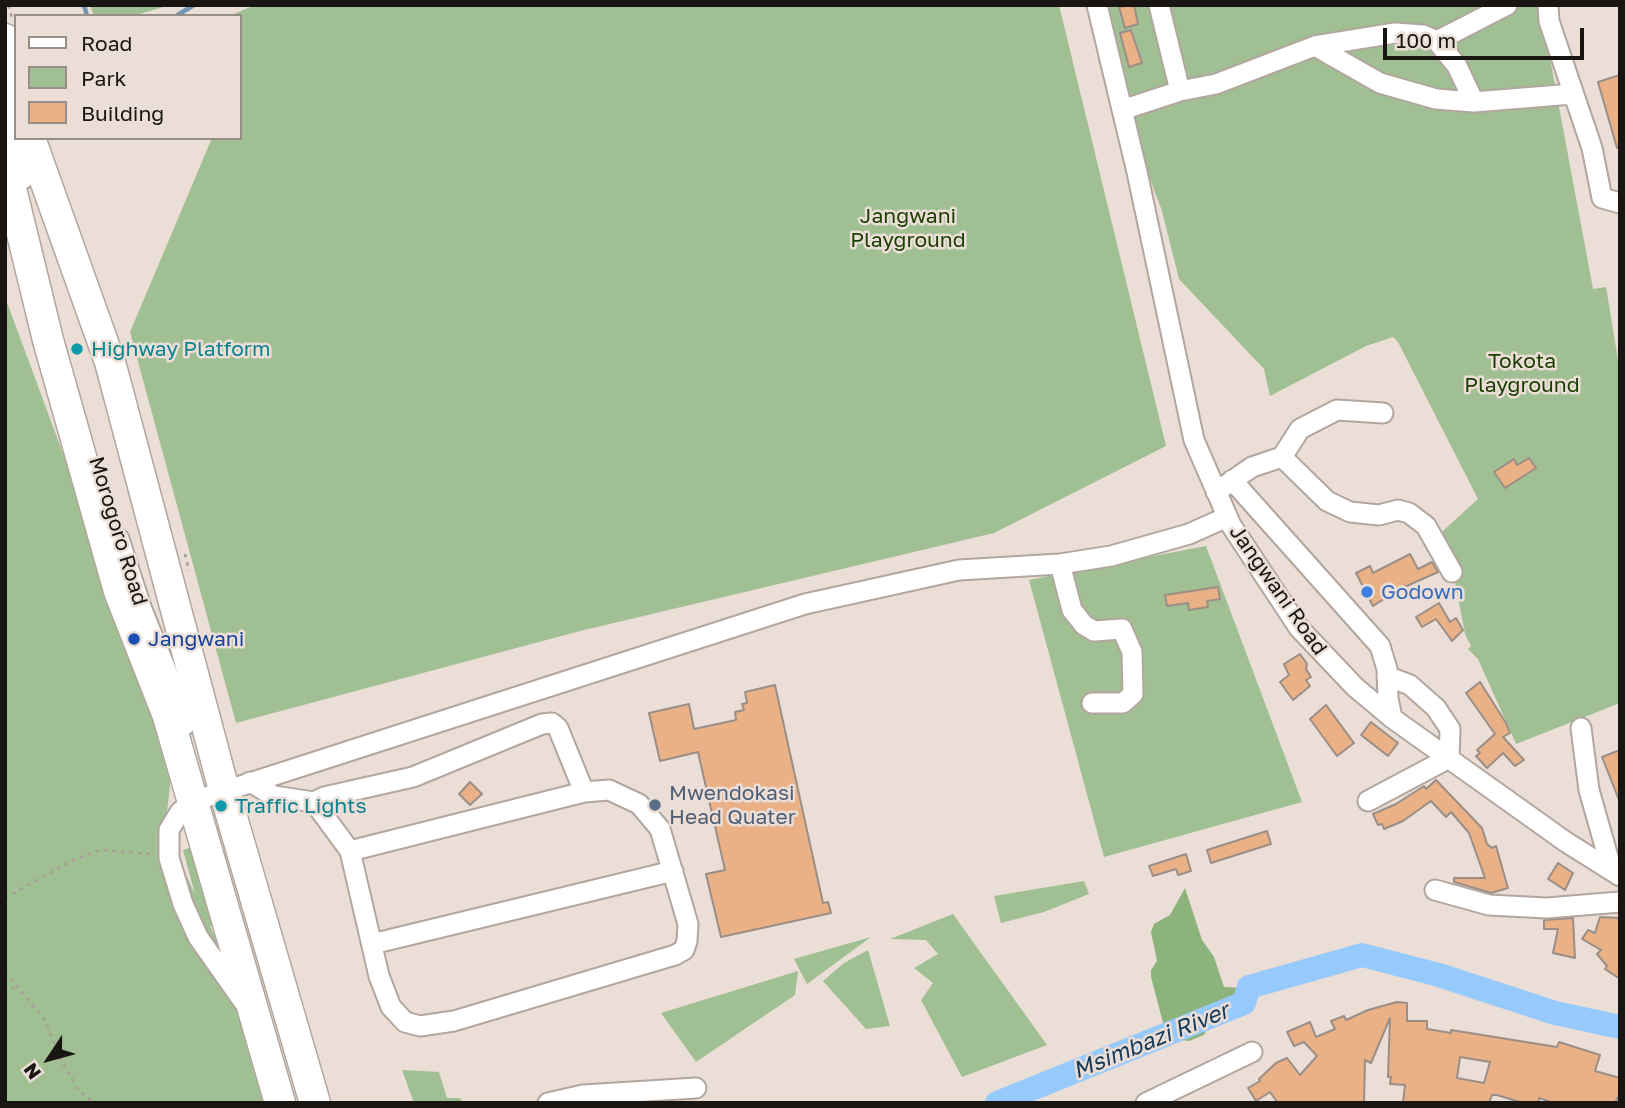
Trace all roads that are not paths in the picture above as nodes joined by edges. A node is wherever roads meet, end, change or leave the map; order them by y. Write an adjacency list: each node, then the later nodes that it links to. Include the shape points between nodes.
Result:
1 (1097, 5): 13 (street, Jangwani Road)
2 (1159, 5): 9 (street)
3 (1507, 5): 6 (street)
4 (1548, 5): 10 (street)
5 (5, 39): 8 (highway)
6 (1437, 41): 7 (street, via 1395,33); 12 (street, via 1457,66)
7 (1315, 46): 9 (street, via 1216,84); 12 (street, via 1380,83 1436,99)
8 (12, 78): 11 (street)
9 (1180, 91): 13 (street)
10 (1573, 94): 12 (street); 18 (street, via 1592,148 1602,198)
11 (14, 99)
12 (1474, 102)
13 (1122, 110): 21 (street, Jangwani Road, via 1194,440)
14 (5, 116): 31 (street, Morogoro Road, via 28,197 55,326 141,607)
15 (22, 140): 31 (street, Morogoro Road, via 126,464)
16 (31, 140): 31 (highway, Morogoro Road, via 110,362 171,580)
17 (5, 164): 31 (highway, Morogoro Road, via 48,340 119,591 168,716)
18 (1620, 203)
19 (1383, 413): 20 (street, via 1337,410 1300,429)
20 (1282, 457): 21 (street, via 1252,467); 24 (street, via 1327,501 1350,512 1409,513 1426,526)
21 (1224, 486): 22 (street, Jangwani Road); 25 (street, via 1380,646)
22 (1227, 517): 23 (street, via 1189,534 1111,556); 27 (street, Jangwani Road, via 1299,628)
23 (1060, 564): 26 (street, via 1072,610 1094,631 1122,629 1132,652 1133,694 1123,703); 31 (street, via 959,570 805,604)
24 (1451, 572)
25 (1387, 676): 27 (street); 29 (street, via 1410,685 1436,708 1450,729)
26 (1092, 703)
27 (1392, 718): 29 (street, Jangwani Road)
28 (1580, 728): 36 (street, via 1589,790)
29 (1449, 758): 32 (street); 36 (street, Jangwani Road)
30 (584, 792): 33 (street, via 552,723 413,778); 34 (street); 35 (street, via 609,790 639,804 660,829)
31 (218, 793): 33 (street); 40 (highway, Morogoro Road); 40 (street, via 180,812 169,830 169,858 198,937); 44 (street, Morogoro Road); 45 (street, Morogoro Road); 46 (highway, Morogoro Road)
32 (1368, 801)
33 (314, 802): 34 (street)
34 (350, 851): 39 (street)
35 (673, 871): 39 (street); 39 (street, via 688,924 684,950 454,1021 420,1026 405,1022 391,1007)
36 (1616, 873)
37 (1435, 890): 38 (street, via 1489,905 1547,908)
38 (1620, 902)
39 (372, 944)
40 (258, 1023): 43 (highway, Morogoro Road)
41 (1252, 1052): 48 (street)
42 (696, 1088): 47 (street, via 583,1095)
43 (280, 1103)
44 (293, 1103)
45 (304, 1103)
46 (315, 1103)
47 (548, 1103)
48 (1146, 1103)

